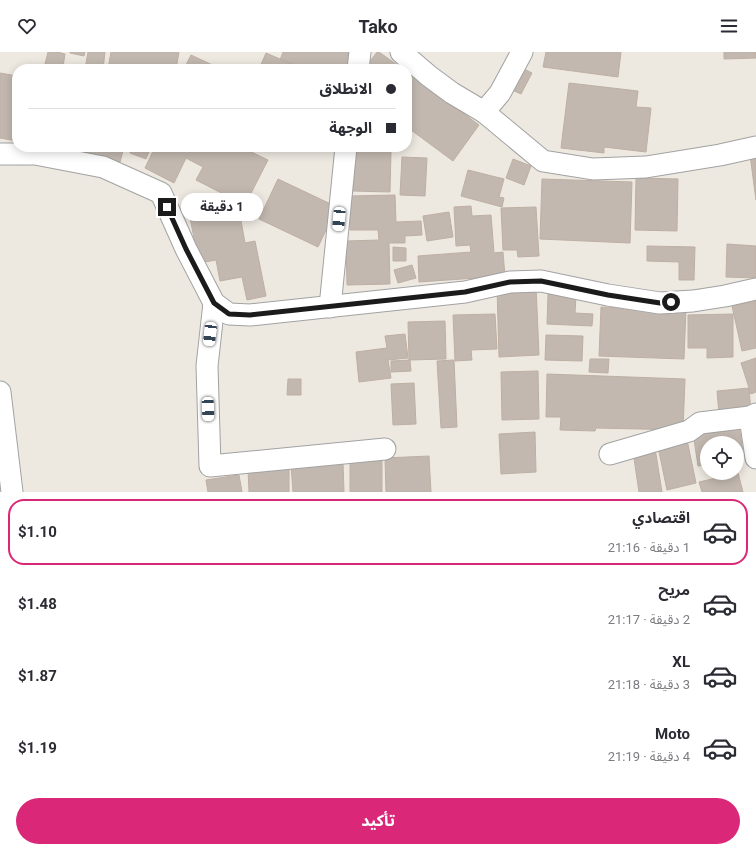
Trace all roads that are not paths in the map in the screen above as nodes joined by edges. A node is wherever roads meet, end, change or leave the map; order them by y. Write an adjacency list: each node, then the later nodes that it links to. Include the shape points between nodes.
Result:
1 (360, 52): 4 (street)
2 (401, 52): 5 (street, via 452,93)
3 (522, 52): 5 (street, via 500,93)
4 (359, 64)
5 (484, 112): 6 (street, via 543,161 593,169 646,167)
6 (756, 147)
7 (345, 152): 11 (street)
8 (0, 154): 10 (street, via 35,154 103,167 161,193)
9 (756, 289): 11 (street, via 693,301 660,303 541,281 510,282 465,292)
10 (214, 303): 11 (street, via 229,314 250,315); 14 (street, via 207,366 210,466)
11 (330, 307)
12 (0, 392): 17 (street)
13 (753, 415): 15 (street, via 700,423 689,431); 16 (street)
14 (385, 450)
15 (610, 454)
16 (756, 458)
17 (12, 492)

